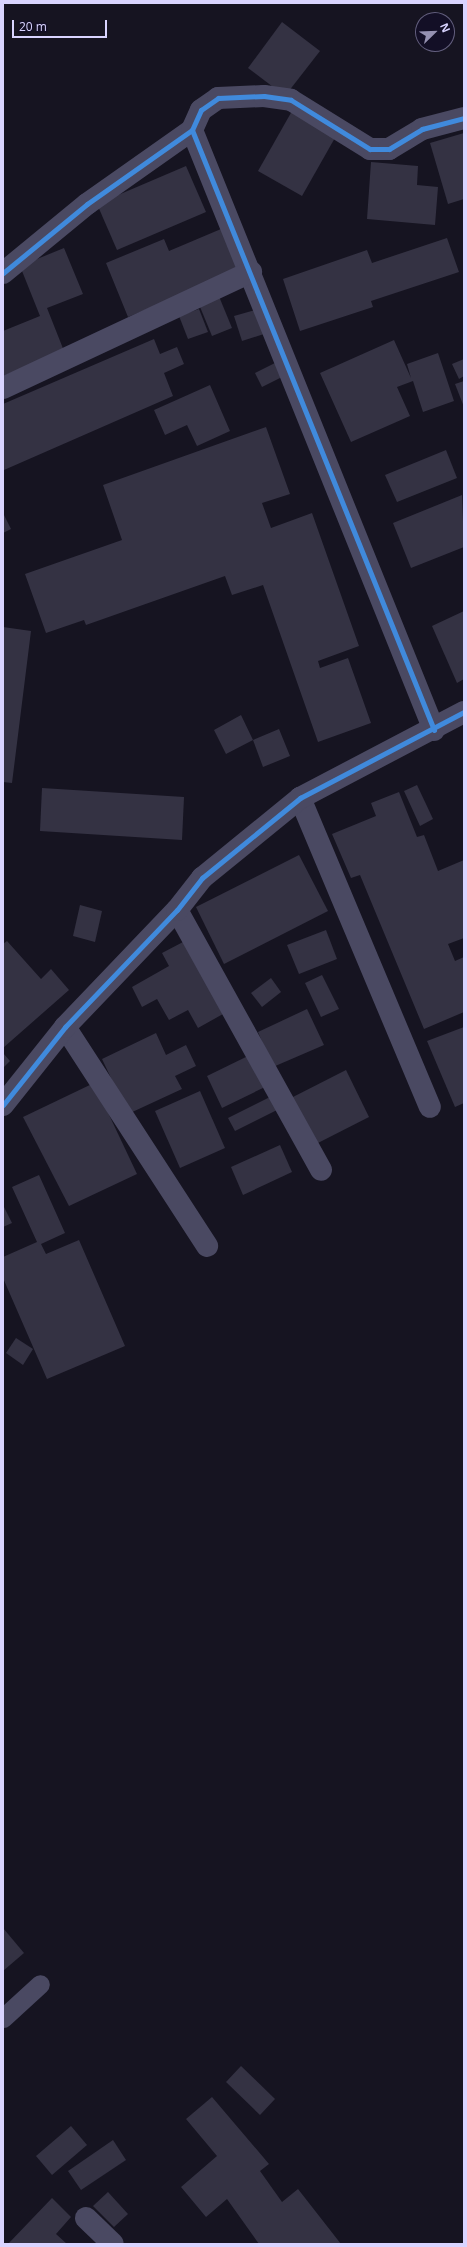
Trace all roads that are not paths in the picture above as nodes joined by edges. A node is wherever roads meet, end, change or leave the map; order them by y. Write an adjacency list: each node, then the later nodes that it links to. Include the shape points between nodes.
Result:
1 (464, 118): 2 (street, via 422,128 389,149 370,149 291,100 244,96 218,98 201,110)
2 (192, 130): 3 (street); 4 (street, via 87,204)
3 (251, 272): 5 (street); 7 (street)
4 (3, 273)
5 (3, 388)
6 (464, 712): 7 (street)
7 (434, 730): 8 (street)
8 (300, 798): 9 (street, via 202,878); 12 (street)
9 (177, 910): 10 (street); 13 (street)
10 (65, 1027): 11 (street); 14 (street)
11 (3, 1105)
12 (430, 1107)
13 (321, 1170)
14 (207, 1246)
15 (40, 1984): 16 (lane)
16 (3, 2018)
17 (86, 2218): 18 (street)
18 (113, 2244)

